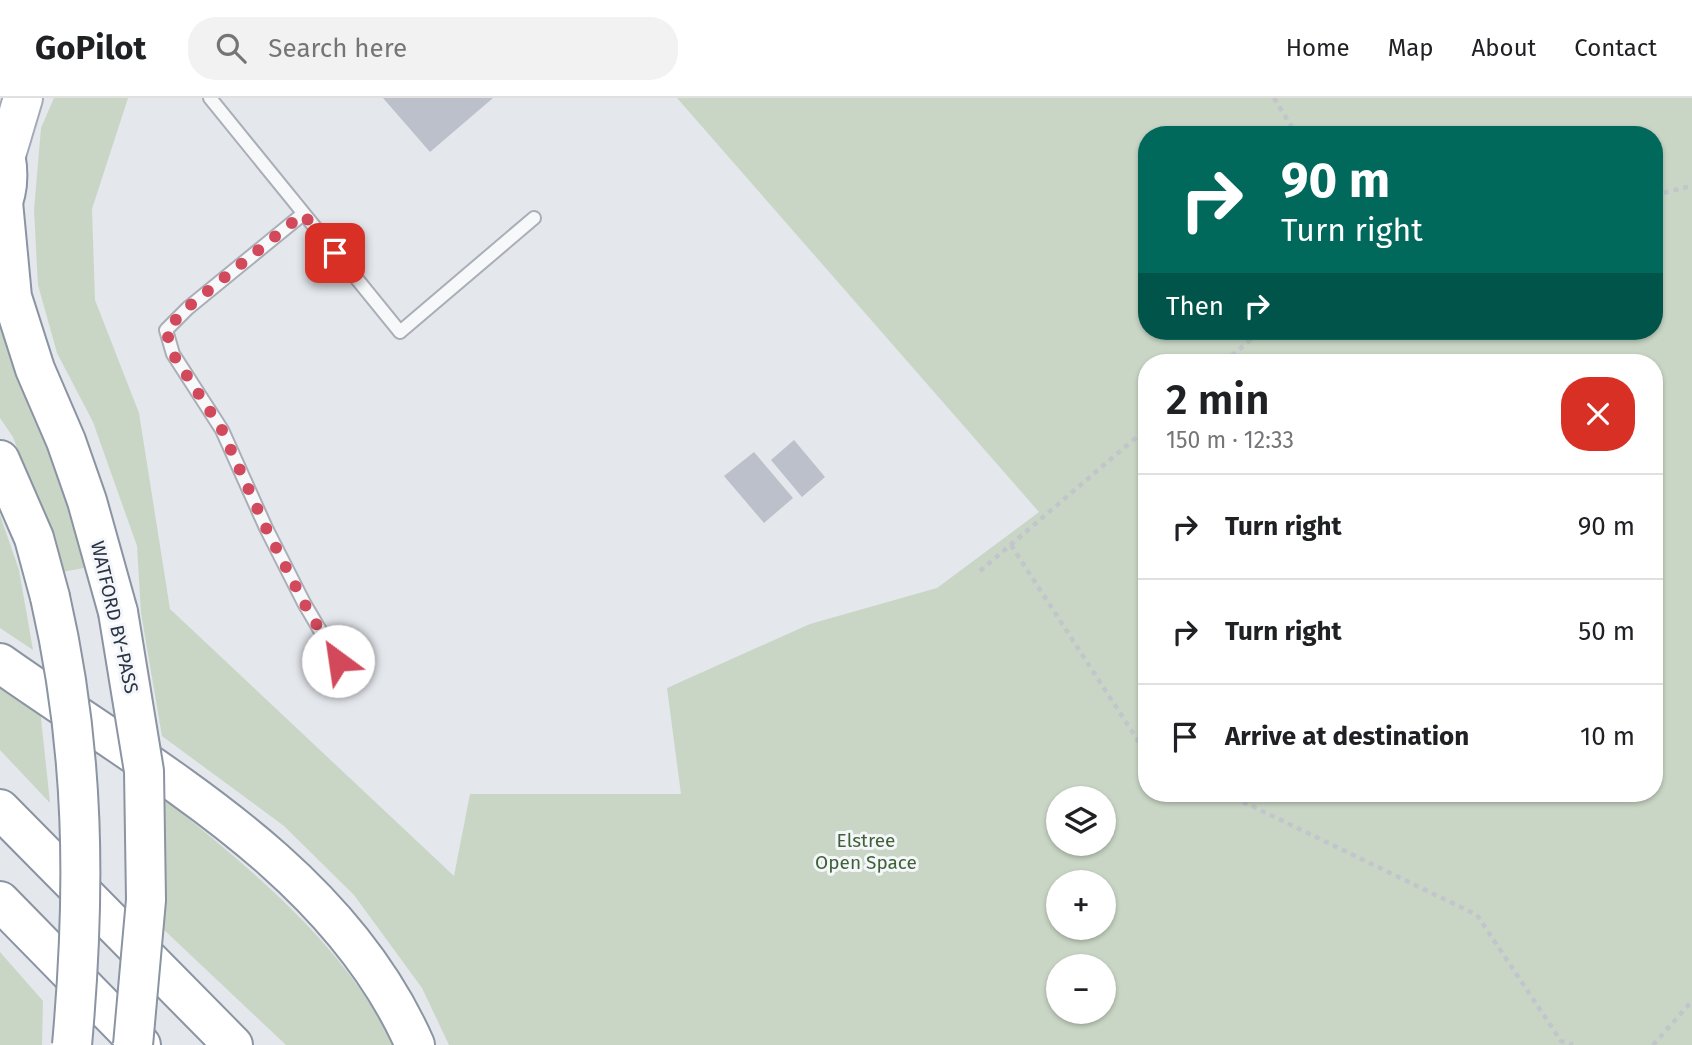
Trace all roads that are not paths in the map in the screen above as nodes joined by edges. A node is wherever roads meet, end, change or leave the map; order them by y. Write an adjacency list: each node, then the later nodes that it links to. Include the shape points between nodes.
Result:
1 (23, 98): 3 (main road, WATFORD BY-PASS)
2 (210, 98): 5 (lane)
3 (3, 145): 4 (main road, WATFORD BY-PASS, via 7,179)
4 (2, 205): 13 (main road, WATFORD BY-PASS, bridge, via 12,297 34,369 87,501 118,612 144,771 146,900)
5 (303, 214): 6 (lane, via 400,332); 8 (lane, via 166,330 173,354 222,430 271,539)
6 (534, 218)
7 (0, 460): 12 (main road, bridge, via 34,538 67,673 82,871)
8 (338, 661)
9 (0, 663): 16 (main road, via 155,769 290,876 376,972)
10 (0, 809): 15 (main road)
11 (0, 901): 14 (main road)
12 (72, 1045)
13 (133, 1045)
14 (141, 1045)
15 (233, 1045)
16 (415, 1045)

